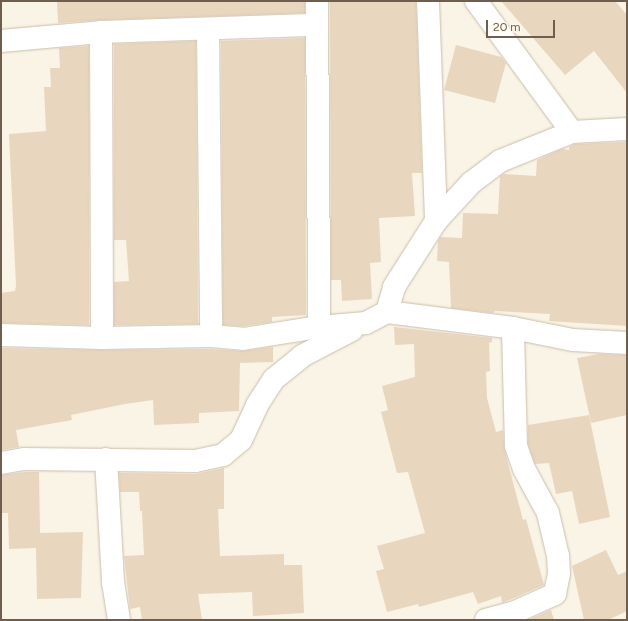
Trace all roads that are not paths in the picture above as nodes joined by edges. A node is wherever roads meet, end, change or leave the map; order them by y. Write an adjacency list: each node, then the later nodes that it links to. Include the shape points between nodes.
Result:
1 (317, 1): 4 (street)
2 (428, 1): 10 (street)
3 (476, 1): 9 (street)
4 (317, 25): 5 (street); 13 (street)
5 (208, 29): 6 (street); 16 (street)
6 (101, 32): 7 (street); 17 (street)
7 (1, 41)
8 (627, 129): 9 (street)
9 (572, 132): 10 (street, via 500,162 471,183)
10 (436, 221): 11 (street, via 394,287)
11 (387, 312): 12 (street); 14 (street)
12 (366, 324): 13 (street); 19 (street, via 307,352 274,379 257,405 241,440 223,455 195,461)
13 (319, 327): 16 (street, via 243,339)
14 (513, 328): 18 (street, via 573,340); 22 (street, via 516,446 524,469 548,513 558,556 559,574 555,594 515,612)
15 (1, 334): 17 (street)
16 (211, 336): 17 (street)
17 (102, 338)
18 (627, 343)
19 (106, 459): 20 (street, via 24,460); 21 (street, via 113,582)
20 (1, 463)
21 (119, 620)
22 (486, 620)

